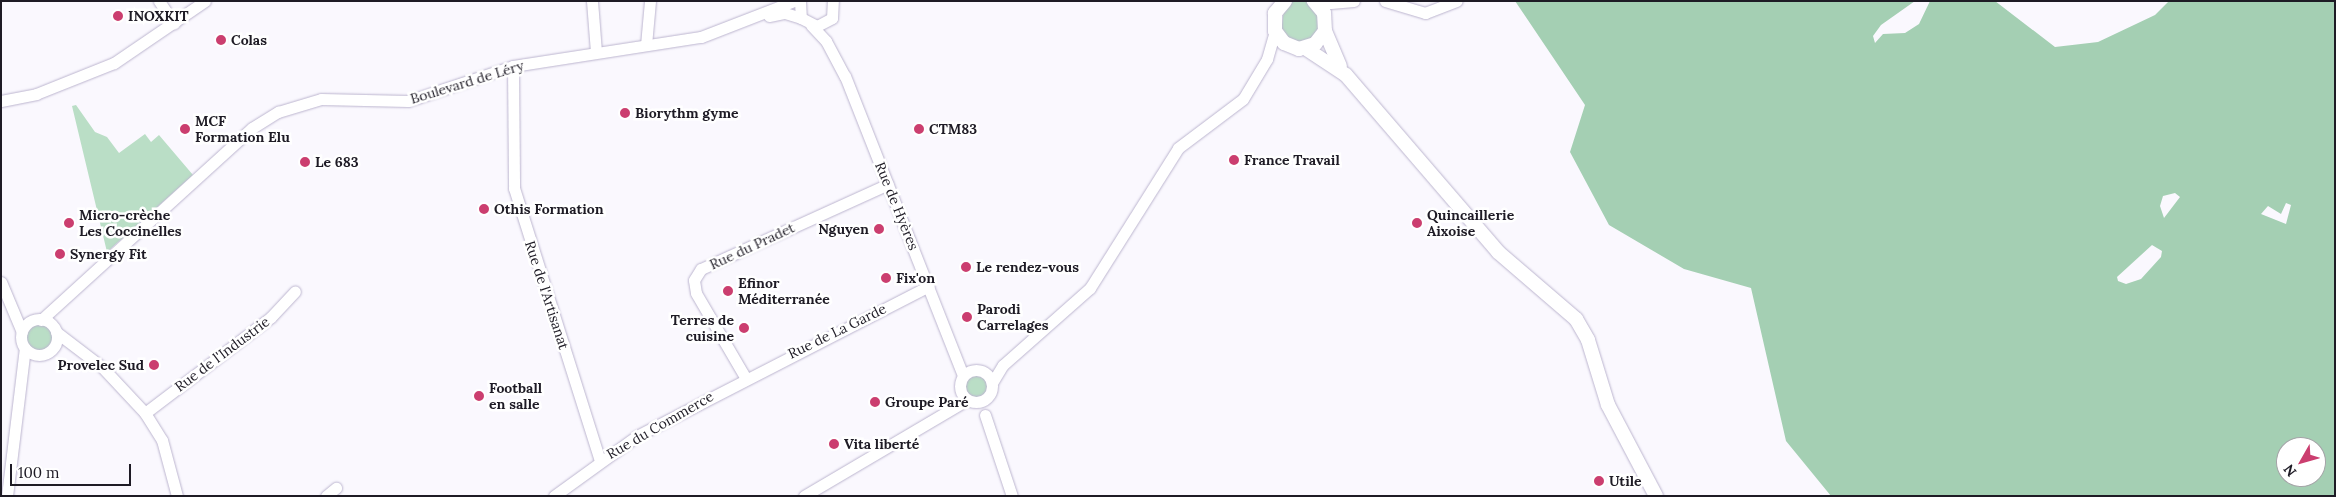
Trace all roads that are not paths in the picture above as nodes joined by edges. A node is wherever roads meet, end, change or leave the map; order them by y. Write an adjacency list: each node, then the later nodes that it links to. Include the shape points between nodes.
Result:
1 (159, 1): 17 (street)
2 (205, 1): 17 (street)
3 (592, 1): 23 (street)
4 (650, 1): 20 (street)
5 (794, 1): 14 (street, Boulevard de Léry)
6 (800, 1): 16 (street)
7 (833, 1): 15 (street, Rue de Hyères)
8 (1285, 1): 13 (main road)
9 (1385, 1): 10 (street, via 1426,13)
10 (1457, 1)
11 (1349, 2): 12 (street); 18 (street)
12 (1317, 3): 18 (main road)
13 (1274, 7): 19 (main road)
14 (762, 16): 16 (street, Boulevard de Léry, via 785,13); 20 (street, Boulevard de Léry, via 700,37)
15 (832, 18): 16 (street, via 823,25); 24 (street, Rue de Hyères)
16 (806, 22): 24 (street, Rue de Hyères)
17 (174, 23): 28 (street, via 81,79)
18 (1325, 25): 22 (main road, via 1319,40); 27 (main road)
19 (1275, 31): 21 (main road); 25 (street)
20 (646, 45): 23 (street, Boulevard de Léry)
21 (1288, 46): 22 (main road); 25 (street)
22 (1305, 48): 27 (main road)
23 (596, 52): 26 (street, Boulevard de Léry)
24 (833, 52): 29 (street, Rue de Hyères)
25 (1267, 59): 42 (street, via 1243,99 1168,160 1090,288)
26 (513, 66): 33 (street, Boulevard de Léry, via 408,101 321,99 278,112 252,128); 50 (street, Rue de l'Artisanat, via 514,188)
27 (1346, 75): 58 (main road, via 1498,252 1576,319 1588,340 1608,405)
28 (1, 101)
29 (888, 184): 31 (street, Rue de Hyères); 45 (street, Rue du Pradet, via 701,270 694,280 696,293)
30 (1, 282): 34 (street)
31 (929, 286): 44 (street, Rue de Hyères); 45 (street, Rue de La Garde)
32 (295, 291): 49 (street, Rue de l'Industrie, via 271,317)
33 (59, 301): 35 (street, Boulevard de Léry); 36 (street)
34 (9, 306): 35 (street); 37 (street)
35 (37, 320): 36 (street); 37 (street)
36 (55, 329): 39 (street); 40 (street)
37 (22, 332): 38 (street)
38 (25, 348): 41 (street); 48 (street)
39 (53, 348): 40 (street); 41 (street)
40 (76, 350): 49 (street, via 102,367)
41 (39, 355): 48 (street)
42 (1003, 365): 43 (street); 46 (street)
43 (984, 372): 44 (street); 46 (street)
44 (967, 373): 47 (street)
45 (745, 377): 50 (street, Rue du Commerce)
46 (992, 383): 47 (street)
47 (973, 398): 56 (street, via 952,405); 57 (street, via 985,415)
48 (21, 402): 52 (street)
49 (145, 413): 53 (street, via 162,440)
50 (600, 460): 55 (street, Rue du Commerce)
51 (336, 488): 54 (street)
52 (7, 496)
53 (177, 496)
54 (326, 496)
55 (554, 496)
56 (804, 496)
57 (1012, 496)
58 (1656, 496)

